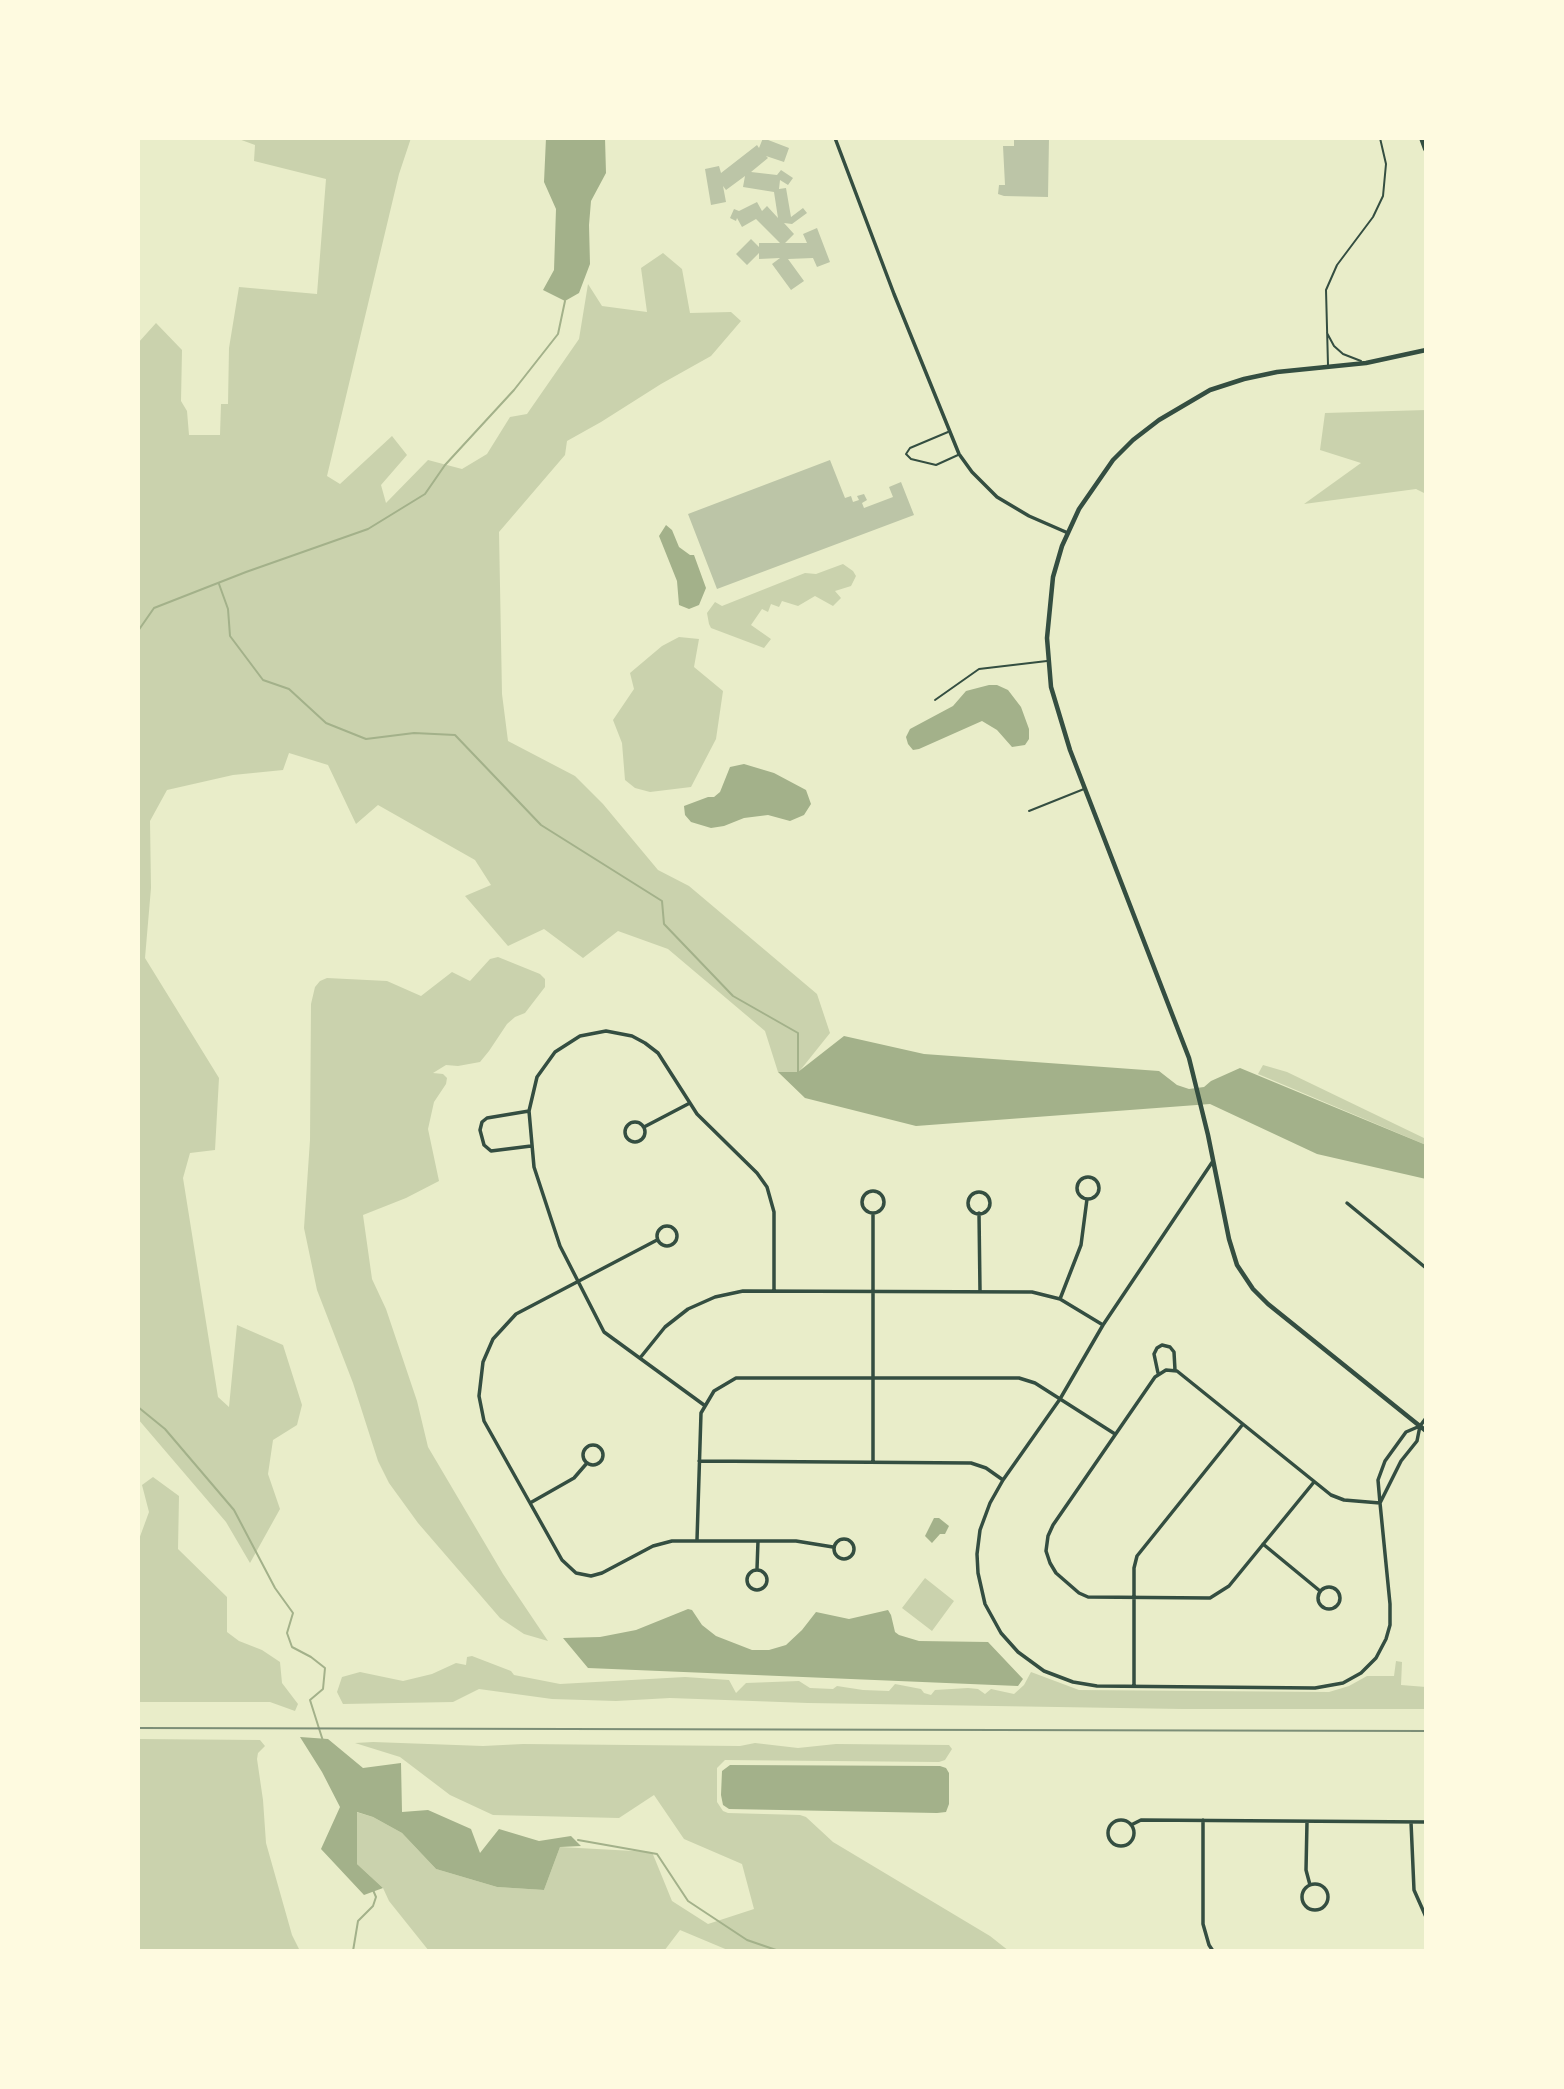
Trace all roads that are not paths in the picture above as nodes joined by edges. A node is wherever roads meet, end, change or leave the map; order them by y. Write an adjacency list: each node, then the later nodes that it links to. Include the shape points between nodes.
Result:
1 (835, 138): 9 (street)
2 (1380, 138): 5 (lane, via 1386,164 1383,196 1331,276)
3 (1422, 138): 4 (highway)
4 (1426, 149)
5 (1325, 330): 7 (lane, via 1343,354); 8 (lane)
6 (1426, 350): 7 (street)
7 (1366, 363): 8 (street)
8 (1328, 366): 11 (street, via 1244,379 1210,390 1175,410 1113,460 1083,501)
9 (948, 432): 10 (street); 10 (lane, via 906,454 936,465)
10 (959, 454): 11 (street, via 997,497)
11 (1068, 533): 12 (street, via 1051,589)
12 (1048, 660): 13 (lane, via 979,669); 14 (street, via 1058,714)
13 (935, 700)
14 (1085, 788): 15 (lane); 20 (street, via 1171,1009 1196,1084)
15 (1029, 811)
16 (689, 1104): 17 (street, via 653,1048 632,1036 601,1031 573,1040 549,1058 534,1084); 18 (street); 28 (street, via 769,1191 774,1212)
17 (529, 1111): 19 (street); 19 (street, via 487,1118 480,1130 484,1145 492,1151)
18 (644, 1128): 18 (street, via 629,1123 624,1130 626,1138 640,1141)
19 (531, 1146): 27 (street, via 551,1221)
20 (1213, 1160): 32 (street); 41 (street, via 1233,1254 1253,1289)
21 (1087, 1199): 21 (street, via 1095,1196 1098,1188 1088,1177 1080,1180 1077,1188); 31 (street, via 1082,1241)
22 (1347, 1203): 26 (street)
23 (873, 1213): 23 (street, via 884,1203 881,1195 873,1192 862,1202 865,1210); 29 (street)
24 (979, 1213): 24 (street, via 990,1203 987,1195 979,1192 969,1202); 30 (street)
25 (657, 1240): 25 (street, via 670,1245 676,1240 675,1230 669,1225 661,1227); 27 (street)
26 (1426, 1268)
27 (577, 1282): 33 (street, via 604,1332); 49 (street, via 510,1320 489,1346 481,1370 479,1396 484,1421)
28 (774, 1291): 29 (street); 33 (street, via 733,1292 697,1304 665,1326)
29 (873, 1291): 30 (street); 36 (street)
30 (980, 1291): 31 (street, via 1032,1292)
31 (1060, 1299): 32 (street)
32 (1103, 1325): 37 (street)
33 (640, 1358): 38 (street)
34 (1175, 1370): 35 (street); 35 (street, via 1173,1350 1162,1345 1154,1354); 40 (street)
35 (1158, 1373): 43 (street)
36 (872, 1377): 37 (street, via 1017,1377); 38 (street, via 741,1377 717,1388); 45 (street)
37 (1060, 1399): 43 (street); 47 (street)
38 (704, 1405): 44 (street)
39 (1426, 1418): 41 (street)
40 (1243, 1424): 48 (street); 57 (street, via 1140,1550 1135,1562)
41 (1420, 1426): 42 (street); 50 (street, via 1417,1441 1398,1466); 50 (street, via 1406,1432 1385,1461 1378,1480)
42 (1426, 1431)
43 (1115, 1434): 57 (street, via 1051,1528 1046,1551 1054,1570 1082,1595)
44 (699, 1461): 45 (street); 51 (street)
45 (873, 1462): 47 (street, via 971,1463)
46 (587, 1463): 46 (street, via 595,1465 601,1460 603,1452 598,1446 584,1449); 49 (street, via 576,1477)
47 (1003, 1480): 58 (street, via 983,1521 976,1565 985,1604 1001,1633 1026,1659 1052,1674 1086,1684)
48 (1314, 1482): 50 (street, via 1339,1499); 53 (street)
49 (530, 1503): 51 (street, via 564,1562 581,1575 594,1576 657,1544)
50 (1380, 1503): 58 (street, via 1390,1625 1380,1652 1361,1672 1343,1683 1322,1687)
51 (697, 1540): 52 (street)
52 (758, 1541): 54 (street, via 798,1541); 55 (street)
53 (1264, 1544): 56 (street); 57 (street, via 1215,1596)
54 (834, 1548): 54 (street, via 842,1560 854,1552 846,1539)
55 (757, 1569): 55 (street, via 749,1572 746,1580 757,1590 767,1580)
56 (1320, 1591): 56 (street, via 1318,1599 1324,1608 1337,1605 1340,1597 1336,1590)
57 (1134, 1599): 58 (street)
58 (1134, 1685)
59 (1203, 1820): 60 (street); 63 (street, via 1141,1820); 66 (street, via 1203,1924)
60 (1307, 1822): 61 (street); 64 (street)
61 (1411, 1822): 62 (street); 65 (street, via 1414,1890)
62 (1426, 1822)
63 (1131, 1825): 63 (street, via 1123,1820 1114,1822 1108,1832 1110,1839 1126,1844 1133,1835)
64 (1310, 1885): 64 (street, via 1302,1894 1303,1903 1319,1910 1327,1902 1327,1891)
65 (1426, 1917)
66 (1213, 1951)

